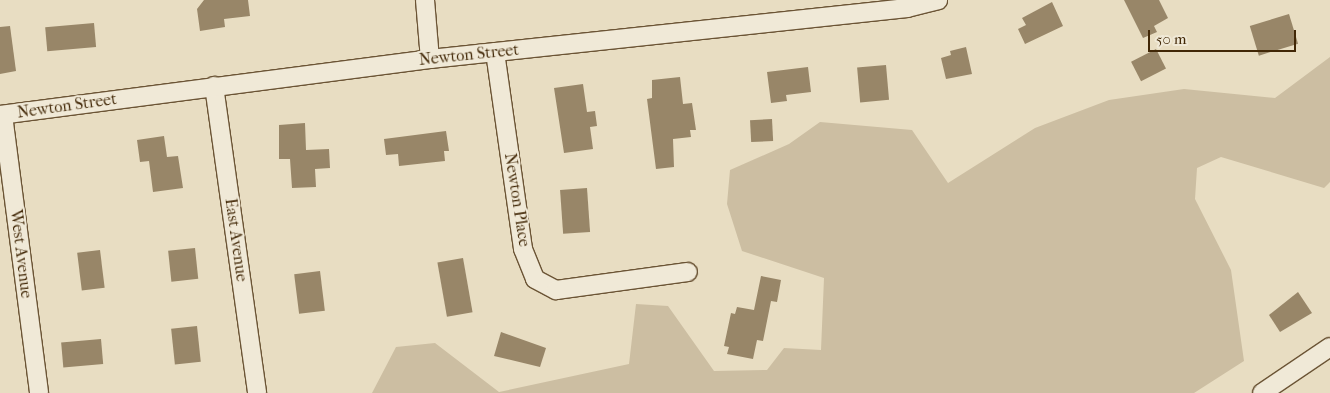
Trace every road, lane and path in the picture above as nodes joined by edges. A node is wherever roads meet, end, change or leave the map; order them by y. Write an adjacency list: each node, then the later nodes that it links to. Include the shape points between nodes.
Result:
1 (425, 0): 4 (street)
2 (938, 0): 3 (street, Newton Street, via 907,8)
3 (495, 52): 4 (street, Newton Street); 7 (street, Newton Place, via 523,249 535,279 556,290)
4 (430, 59): 5 (street, Newton Street)
5 (214, 86): 6 (street, Newton Street); 10 (street, East Avenue)
6 (1, 115): 9 (street, West Avenue)
7 (688, 272)
8 (1330, 347): 11 (street)
9 (39, 393)
10 (257, 393)
11 (1262, 393)

